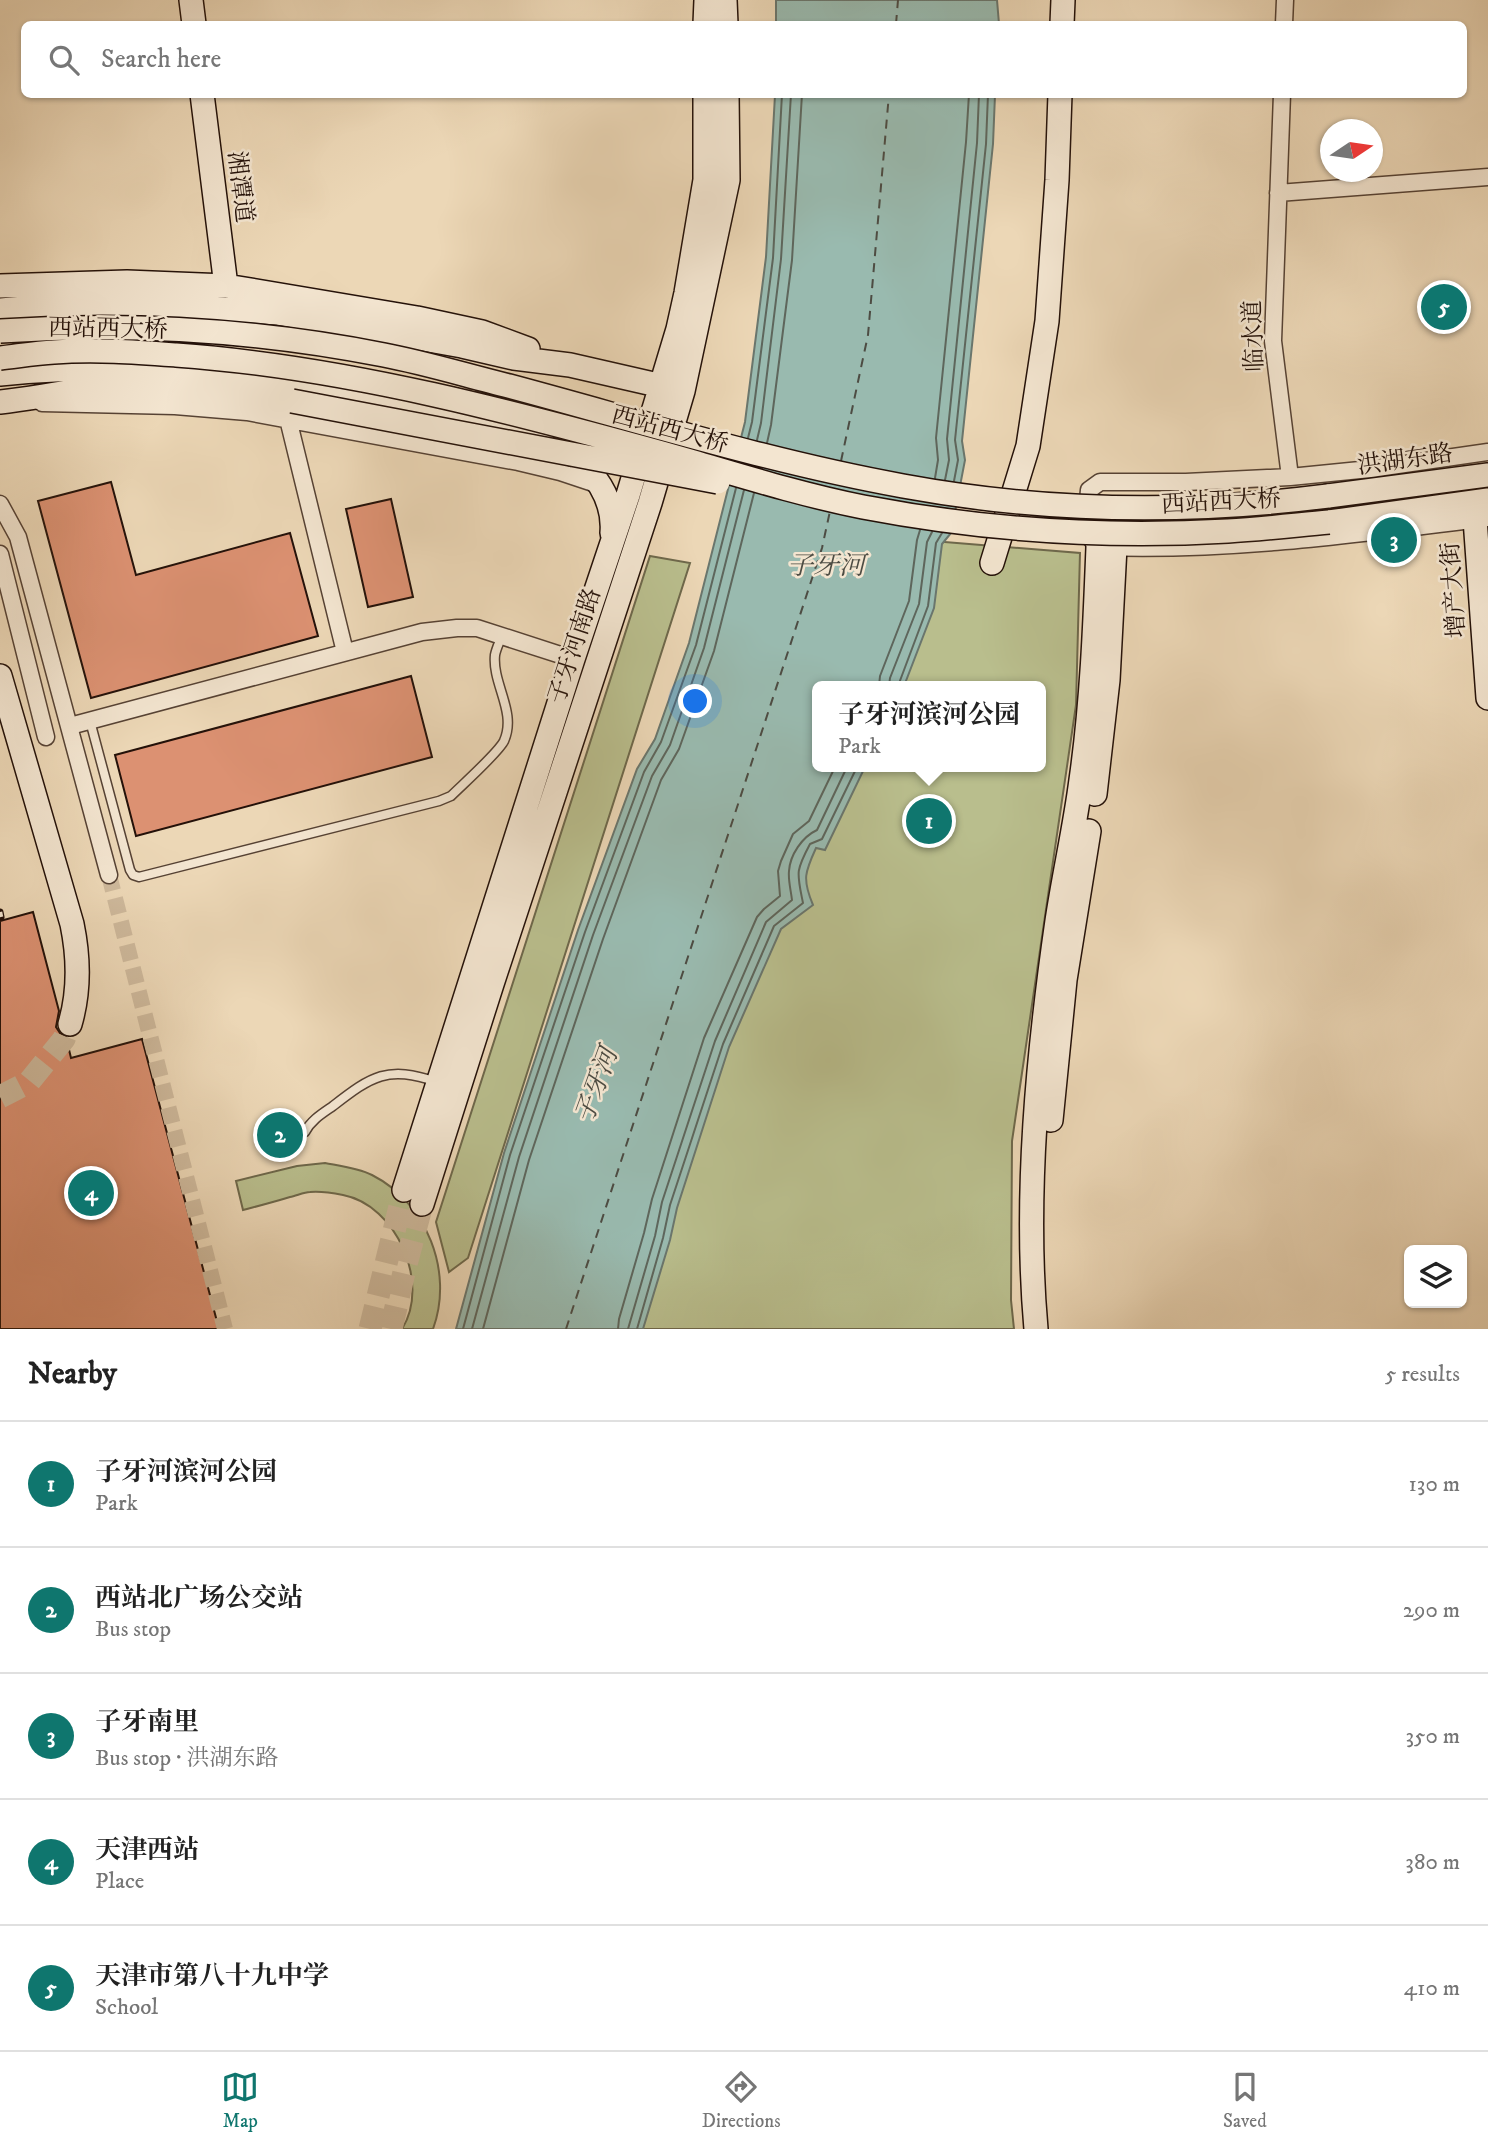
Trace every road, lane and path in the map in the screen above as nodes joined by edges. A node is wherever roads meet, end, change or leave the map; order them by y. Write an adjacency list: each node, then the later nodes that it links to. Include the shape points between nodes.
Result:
1 (191, 0): 6 (main road)
2 (706, 0): 7 (main road)
3 (725, 0): 8 (main road)
4 (1063, 0): 9 (main road)
5 (1285, 0): 10 (street)
6 (194, 21)
7 (705, 21)
8 (726, 21)
9 (1062, 21)
10 (1284, 21)
11 (202, 98): 19 (main road, 湘潭道)
12 (705, 98): 25 (main road, 子牙河南路, via 705,180)
13 (727, 98): 25 (main road, 子牙河南路, via 728,180)
14 (1060, 98): 46 (main road, via 1047,321 1028,446)
15 (1282, 98): 17 (street, 临水道)
16 (1488, 177): 17 (street)
17 (1278, 193): 33 (street, 临水道, via 1273,341)
18 (0, 286): 19 (main road, via 127,282)
19 (226, 286): 23 (main road, via 482,332)
20 (0, 310): 23 (main road, via 114,304 218,307 277,313)
21 (0, 331): 37 (main road, 西站西大桥, bridge, via 169,327 230,331 386,355 763,456 906,487 984,498 1140,509 1269,504)
22 (0, 358): 35 (main road, 西站西大桥, bridge, via 118,351 297,368 545,423)
23 (570, 365): 25 (main road)
24 (0, 374): 28 (main road, via 107,368 248,377 324,388)
25 (667, 392): 30 (main road); 31 (main road, 子牙河南路)
26 (7, 401): 27 (main road, via 135,389 214,393)
27 (290, 410): 34 (street); 35 (main road, bridge); 48 (street)
28 (554, 439): 31 (main road); 34 (main road, via 582,462)
29 (1488, 452): 33 (street)
30 (665, 455): 31 (main road); 39 (main road, 子牙河南路)
31 (639, 457): 36 (main road, 子牙河南路)
32 (1488, 475): 37 (main road, 洪湖东路)
33 (1290, 477): 43 (street, via 1100,482 1089,490 1085,532)
34 (600, 485): 36 (street); 44 (main road, via 612,517)
35 (788, 491): 42 (main road, 西站西大桥, bridge, via 923,517 1032,530 1218,531)
36 (628, 495): 39 (street); 44 (main road, 子牙河南路)
37 (1328, 496)
38 (1488, 500): 42 (main road, 洪湖东路)
39 (650, 503): 57 (main road, 子牙河南路, via 508,933 413,1197)
40 (0, 504): 53 (street, via 19,537)
41 (1482, 518): 43 (street, via 1285,542); 51 (main road, 增产大街)
42 (1329, 522)
43 (1107, 547): 59 (main road, via 1082,777 1057,919 1037,1086 1032,1256); 60 (main road, via 1108,680 1053,1093 1047,1219)
44 (610, 550): 49 (main road, 子牙河南路)
45 (0, 554): 54 (street)
46 (992, 563)
47 (502, 635): 48 (street, via 457,628); 49 (street); 52 (lane, via 495,670 507,711 503,743 451,796 139,877 130,870)
48 (345, 652): 52 (street)
49 (573, 659): 57 (main road, 子牙河南路)
50 (0, 676): 56 (main road, via 76,946 78,990)
51 (1488, 698)
52 (90, 721): 53 (street)
53 (70, 726): 55 (street)
54 (46, 737)
55 (108, 875)
56 (70, 1024)
57 (439, 1083): 58 (lane, via 406,1073 378,1076 313,1120)
58 (305, 1132)
59 (1036, 1329)
60 (1050, 1329)

